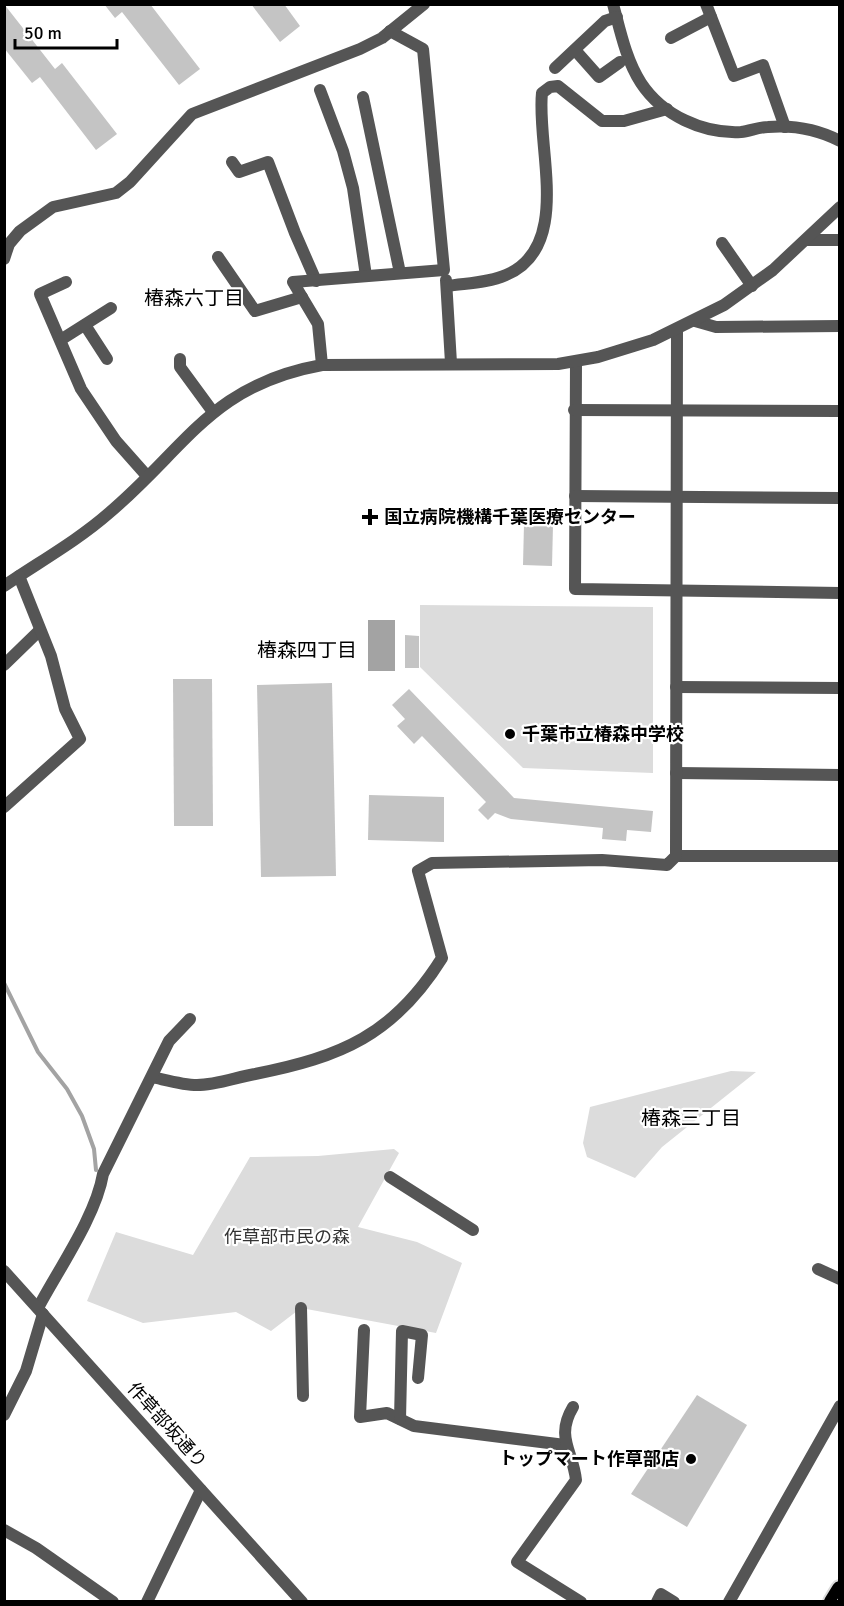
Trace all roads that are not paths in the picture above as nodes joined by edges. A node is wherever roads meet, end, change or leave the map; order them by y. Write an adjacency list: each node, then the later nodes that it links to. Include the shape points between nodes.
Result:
1 (424, 4): 6 (street)
2 (613, 4): 4 (street)
3 (706, 4): 5 (street)
4 (617, 17): 8 (street, via 605,21); 13 (street, via 641,83)
5 (711, 17): 7 (street); 14 (street, via 734,76 763,65)
6 (390, 32): 20 (street, via 360,49 192,114 116,193 53,207); 24 (street, via 423,49)
7 (671, 38)
8 (575, 50): 9 (street, via 599,77); 10 (street)
9 (620, 62)
10 (555, 68)
11 (320, 90): 26 (street, via 353,188)
12 (363, 97): 25 (street)
13 (667, 109): 14 (street, via 679,118 724,131); 29 (street, via 624,121 602,121 558,87 542,93 548,192 536,249 528,260 505,276)
14 (785, 127): 15 (street, via 826,134)
15 (840, 141)
16 (232, 162): 27 (street, via 239,172 268,162)
17 (840, 207): 18 (street)
18 (806, 240): 19 (street); 30 (street)
19 (840, 240)
20 (7, 242): 23 (street)
21 (722, 243): 30 (street)
22 (218, 257): 31 (street, via 255,311)
23 (4, 259)
24 (444, 270): 25 (street); 29 (street)
25 (400, 273): 26 (street)
26 (366, 276): 27 (street)
27 (316, 280): 31 (street, via 293,282)
28 (66, 282): 37 (street, via 40,294)
29 (447, 286): 40 (street)
30 (752, 286): 33 (street)
31 (302, 297): 42 (street, via 318,324)
32 (111, 308): 34 (street)
33 (694, 321): 35 (street, via 716,327); 36 (street)
34 (85, 325): 37 (street); 38 (street)
35 (840, 326)
36 (677, 329): 41 (street); 44 (street)
37 (62, 339): 47 (street, via 81,389 98,417)
38 (107, 359)
39 (180, 359): 46 (street, via 180,367)
40 (451, 363): 41 (street); 42 (street)
41 (576, 363): 43 (street)
42 (322, 365): 46 (street, via 258,383)
43 (574, 410): 44 (street); 48 (street)
44 (675, 410): 45 (street); 49 (street)
45 (840, 411)
46 (213, 412): 47 (street)
47 (147, 476): 51 (street, via 111,512)
48 (575, 496): 49 (street); 53 (street, via 575,589)
49 (676, 496): 50 (street); 53 (street)
50 (840, 498)
51 (19, 576): 52 (street); 55 (street)
52 (4, 586)
53 (676, 590): 54 (street); 57 (street)
54 (840, 593)
55 (40, 630): 56 (street); 61 (street, via 65,709 80,739)
56 (4, 665)
57 (676, 687): 58 (street); 59 (street)
58 (840, 688)
59 (676, 773): 60 (street); 62 (street)
60 (840, 775)
61 (4, 807)
62 (676, 856): 63 (street); 65 (street, via 667,865 603,860 432,863 418,870 442,958 415,996 378,1029 354,1045 303,1064 197,1085)
63 (840, 856)
64 (190, 1019): 65 (street, via 169,1041)
65 (152, 1077): 72 (street)
66 (390, 1177): 67 (street)
67 (473, 1230)
68 (818, 1269): 70 (street)
69 (4, 1271): 72 (street, 作草部坂通り)
70 (840, 1279)
71 (301, 1308): 75 (street)
72 (40, 1311): 78 (street, via 26,1371); 81 (street, 作草部坂通り)
73 (364, 1330): 79 (street, via 360,1417 387,1413)
74 (418, 1378): 79 (street, via 422,1335 402,1331)
75 (303, 1395)
76 (840, 1406): 90 (street)
77 (573, 1407): 80 (street, via 564,1430)
78 (4, 1415)
79 (400, 1419): 80 (street, via 414,1426)
80 (565, 1445): 87 (street, via 576,1480 517,1562)
81 (201, 1490): 85 (street); 86 (street, 作草部坂通り)
82 (4, 1530): 84 (street)
83 (840, 1589): 91 (highway)
84 (113, 1602)
85 (147, 1602)
86 (302, 1602)
87 (581, 1602)
88 (657, 1602): 89 (street, via 661,1594)
89 (674, 1602)
90 (729, 1602)
91 (832, 1602)

